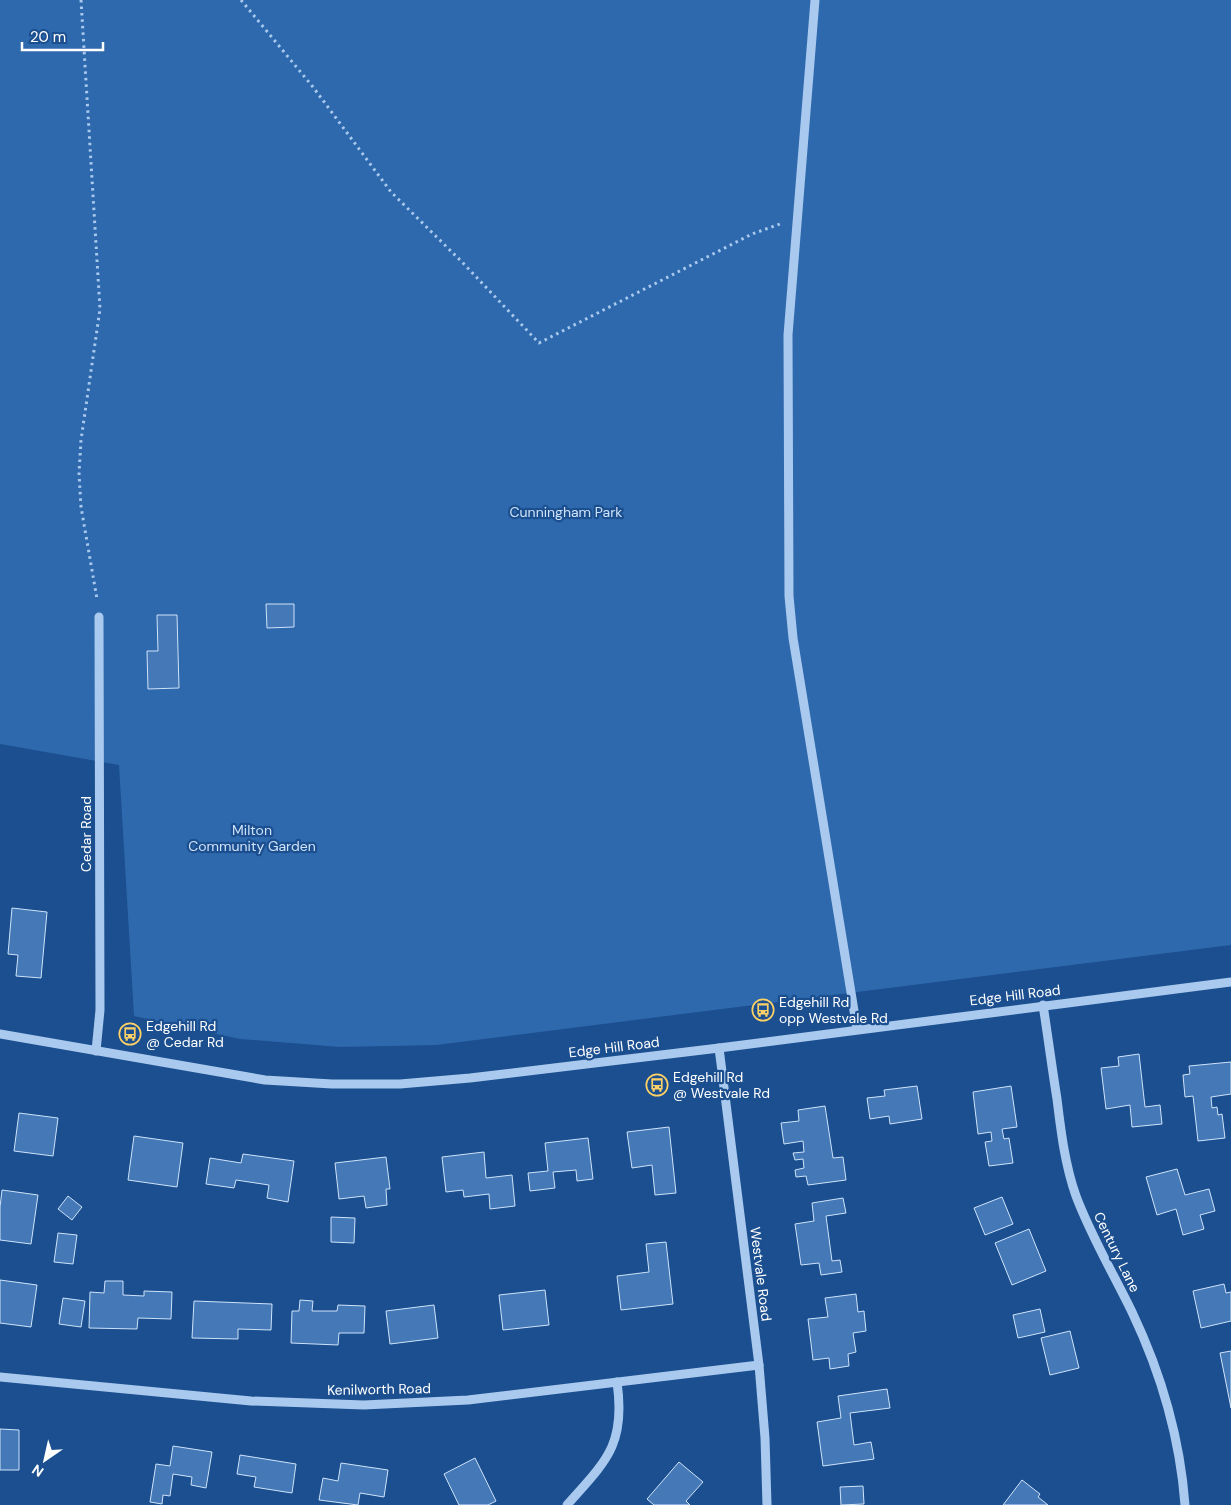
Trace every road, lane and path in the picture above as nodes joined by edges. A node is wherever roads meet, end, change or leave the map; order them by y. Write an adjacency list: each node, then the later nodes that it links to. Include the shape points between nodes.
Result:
1 (81, 0): 5 (path, via 100,309 79,473 81,507)
2 (241, 0): 4 (path, via 313,87 391,192 540,343 752,234)
3 (815, 0): 4 (street)
4 (796, 219): 8 (street, via 788,335 791,616)
5 (99, 617): 11 (street, Cedar Road, via 100,1010)
6 (1231, 982): 7 (street, Edge Hill Road)
7 (1043, 1005): 8 (street, Edge Hill Road); 17 (street, Century Lane, via 1067,1167 1085,1220 1132,1312 1159,1379 1180,1462)
8 (857, 1029): 10 (street, Edge Hill Road)
9 (0, 1034): 11 (street, Edge Hill Road)
10 (719, 1048): 11 (street, Edge Hill Road, via 400,1084 265,1080); 12 (street, Westvale Road)
11 (96, 1051)
12 (758, 1365): 14 (street, Kenilworth Road); 16 (street, Westvale Road)
13 (0, 1376): 14 (street, Kenilworth Road, via 250,1401 334,1404 459,1400)
14 (617, 1382): 15 (street, via 620,1414 613,1445 596,1472)
15 (567, 1505)
16 (767, 1505)
17 (1185, 1505)

